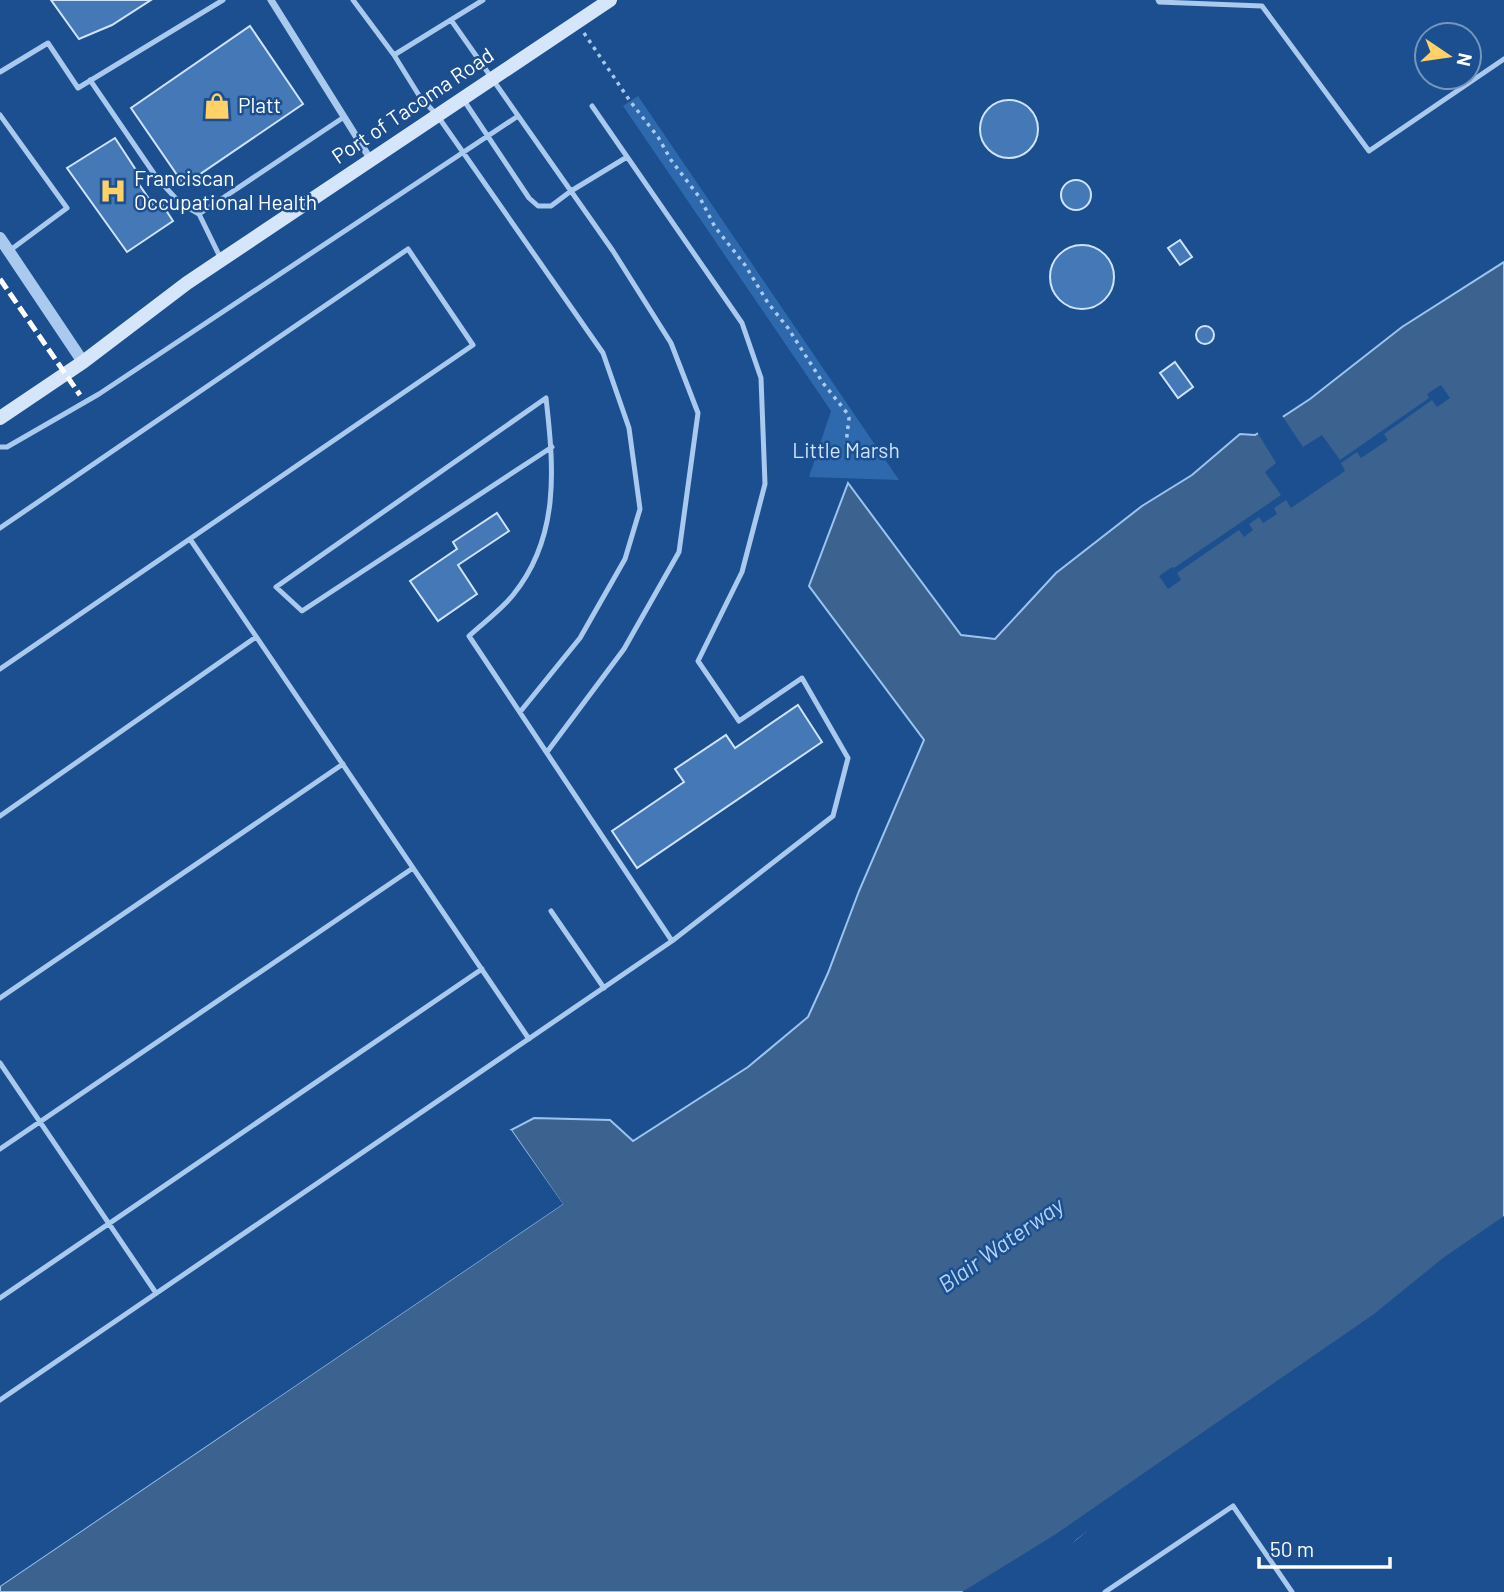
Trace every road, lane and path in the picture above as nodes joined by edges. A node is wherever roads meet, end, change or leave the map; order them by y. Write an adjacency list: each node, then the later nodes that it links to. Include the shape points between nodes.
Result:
1 (223, 0): 13 (lane)
2 (271, 0): 19 (street)
3 (353, 0): 9 (lane)
4 (484, 0): 7 (lane)
5 (610, 0): 8 (main road, Port of Tacoma Road)
6 (1158, 0): 10 (lane, via 1262,6 1368,150)
7 (451, 20): 9 (lane); 12 (lane)
8 (577, 22): 12 (main road, Port of Tacoma Road); 31 (path, via 847,413)
9 (394, 55): 17 (lane)
10 (1504, 59)
11 (0, 72): 13 (lane, via 48,43 78,88)
12 (491, 79): 14 (main road, Port of Tacoma Road); 18 (lane)
13 (90, 80): 25 (lane, via 157,178 180,203)
14 (463, 99): 17 (main road, Port of Tacoma Road); 20 (lane)
15 (592, 106): 22 (lane)
16 (0, 115): 27 (lane, via 66,208)
17 (437, 115): 21 (lane); 23 (main road, Port of Tacoma Road)
18 (518, 116): 20 (lane); 24 (lane)
19 (344, 117): 23 (street); 25 (lane)
20 (488, 137): 21 (lane); 24 (lane, via 538,206 551,206)
21 (462, 153): 32 (lane, via 99,394); 38 (lane, via 603,354 629,428 640,509 625,559 580,638)
22 (627, 157): 24 (lane); 44 (lane, via 742,323 761,377 765,484 742,572 698,661 739,721 802,678 849,758 834,817)
23 (371, 160): 28 (main road, Port of Tacoma Road)
24 (571, 191): 39 (lane, via 671,343 698,413 679,552 624,649)
25 (199, 214): 28 (lane)
26 (0, 238): 27 (street)
27 (9, 251): 29 (street)
28 (222, 260): 29 (main road, Port of Tacoma Road)
29 (83, 362): 30 (main road, Port of Tacoma Road)
30 (0, 418)
31 (846, 444)
32 (0, 447)
33 (552, 447): 33 (lane, via 546,398 276,587 302,611); 38 (lane, via 552,499 540,551 512,595 469,636)
34 (0, 528): 35 (lane, via 408,249 473,345)
35 (190, 539): 36 (lane); 37 (lane)
36 (256, 638): 40 (lane); 41 (lane)
37 (0, 669)
38 (520, 712): 39 (lane)
39 (547, 752): 44 (lane)
40 (342, 764): 42 (lane); 47 (lane)
41 (0, 816)
42 (413, 868): 45 (lane); 50 (lane)
43 (551, 911): 46 (lane)
44 (672, 940): 46 (lane)
45 (482, 970): 48 (lane); 52 (lane)
46 (604, 988): 48 (lane)
47 (0, 998)
48 (529, 1039): 53 (lane)
49 (0, 1063): 50 (lane)
50 (40, 1122): 51 (lane); 52 (lane)
51 (0, 1149)
52 (109, 1224): 53 (lane); 54 (lane)
53 (156, 1293): 55 (lane)
54 (0, 1298)
55 (0, 1400)
56 (1105, 1592): 57 (lane, via 1233,1506)
57 (1292, 1592)

